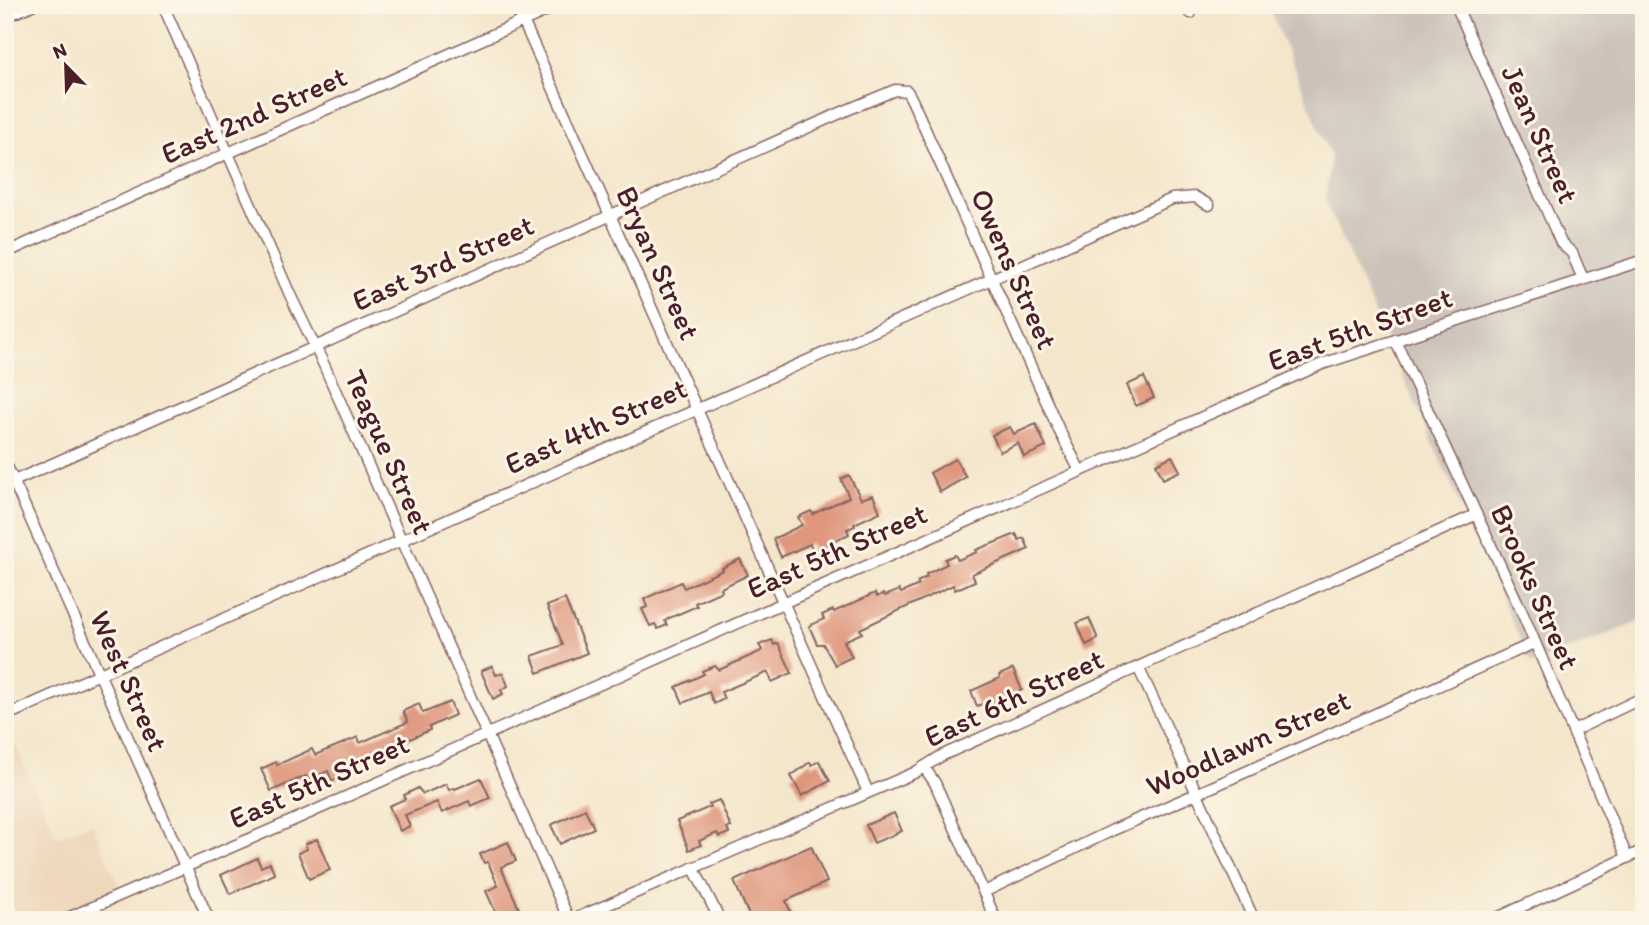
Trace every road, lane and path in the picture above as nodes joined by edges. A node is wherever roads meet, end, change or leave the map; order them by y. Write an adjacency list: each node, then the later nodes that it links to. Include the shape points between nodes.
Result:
1 (32, 5): 8 (street)
2 (163, 5): 11 (street, Teague Street)
3 (516, 5): 9 (street, Bryan Street)
4 (559, 5): 9 (street)
5 (1180, 5): 7 (street)
6 (1455, 5): 17 (street, Jean Street, via 1561,243 1572,253)
7 (1191, 13)
8 (5, 17)
9 (523, 21): 11 (street, East 2nd Street); 13 (street, Bryan Street)
10 (902, 89): 13 (street, East 3rd Street); 16 (street, Owens Street, via 912,100)
11 (229, 153): 14 (street, East 2nd Street); 19 (street, Teague Street)
12 (1209, 205): 16 (street, East 4th Street, via 1195,197 1171,199)
13 (610, 216): 19 (street, East 3rd Street); 20 (street, Bryan Street)
14 (5, 253)
15 (1644, 260): 17 (street, East 5th Street)
16 (992, 278): 20 (street, East 4th Street); 22 (street, Owens Street)
17 (1583, 279): 18 (street, East 5th Street)
18 (1395, 340): 22 (street, East 5th Street, via 1322,364); 24 (street, Brooks Street)
19 (316, 347): 23 (street, East 3rd Street); 25 (street, Teague Street)
20 (696, 409): 25 (street, East 4th Street); 26 (street, Bryan Street)
21 (5, 462): 23 (street, West Street)
22 (1080, 471): 26 (street, East 5th Street)
23 (10, 483): 29 (street, West Street)
24 (1475, 515): 27 (street, Brooks Street); 28 (street, East 6th Street)
25 (402, 540): 29 (street, East 4th Street); 33 (street, Teague Street)
26 (782, 602): 33 (street, East 5th Street); 35 (street, Bryan Street)
27 (1534, 643): 32 (street, Brooks Street); 36 (street, Woodlawn Street)
28 (1139, 667): 34 (street, East 6th Street); 36 (street)
29 (100, 675): 31 (street, East 4th Street); 39 (street, West Street)
30 (1644, 697): 32 (street)
31 (5, 716)
32 (1573, 732): 38 (street, Brooks Street)
33 (488, 733): 39 (street, East 5th Street); 45 (street, Teague Street)
34 (924, 767): 35 (street, East 6th Street); 41 (street)
35 (867, 792): 40 (street, East 6th Street)
36 (1197, 793): 41 (street, Woodlawn Street); 48 (street)
37 (1644, 850): 38 (street)
38 (1627, 857): 42 (street)
39 (185, 867): 43 (street, East 5th Street); 44 (street, West Street)
40 (693, 867): 45 (street, East 6th Street); 46 (street)
41 (984, 892): 47 (street)
42 (1511, 916): 49 (street)
43 (62, 920)
44 (209, 920)
45 (571, 920)
46 (720, 920)
47 (996, 920)
48 (1254, 920)
49 (1493, 920)

